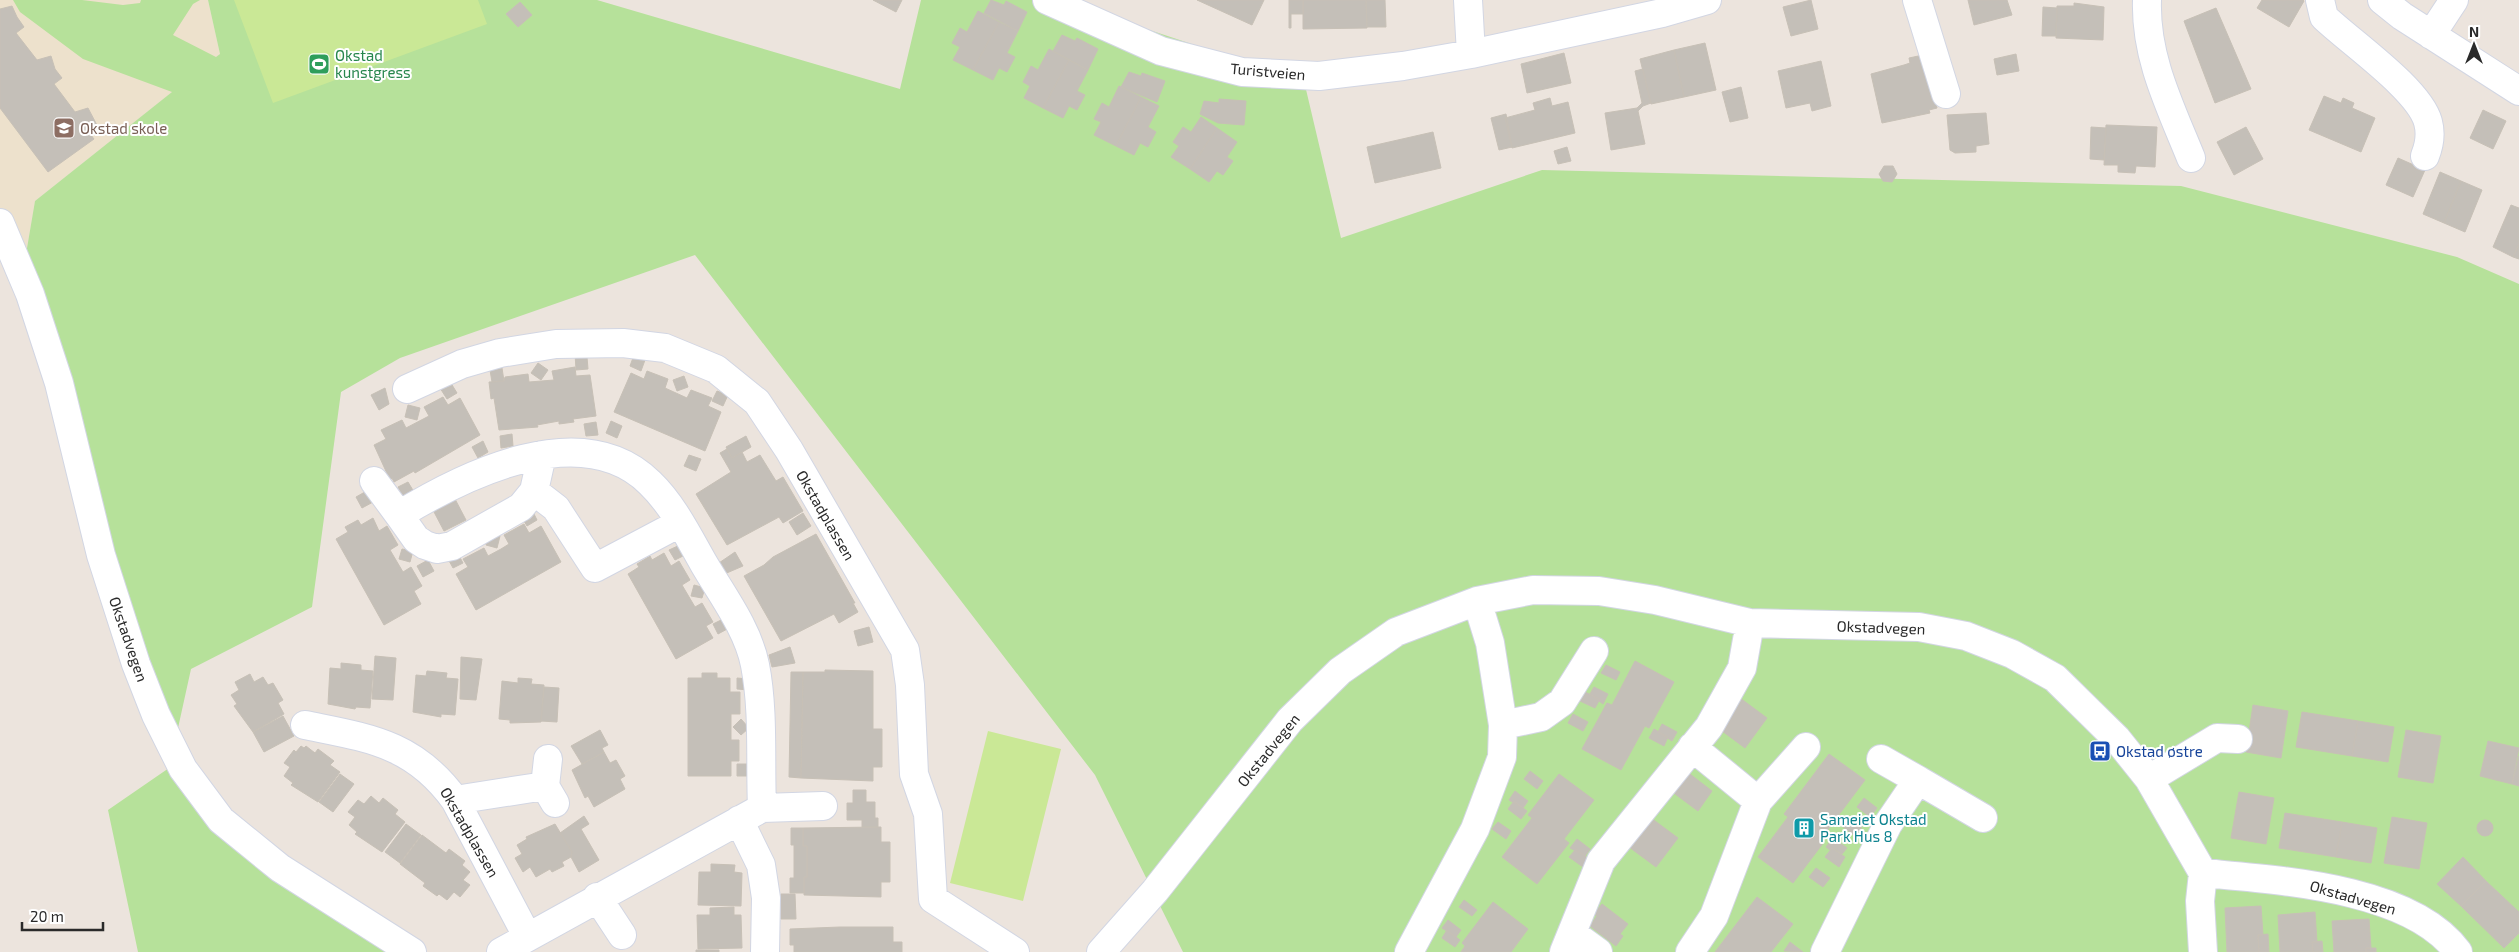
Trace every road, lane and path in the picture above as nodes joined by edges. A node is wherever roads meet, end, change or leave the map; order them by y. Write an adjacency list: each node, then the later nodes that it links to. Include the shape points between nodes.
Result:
1 (1047, 0): 10 (street, Turistveien, via 1161,51 1242,72 1319,76)
2 (1468, 0): 10 (street)
3 (1917, 0): 12 (street)
4 (2147, 0): 14 (street, via 2148,41 2157,73)
5 (2320, 0): 13 (street, via 2324,16 2412,93 2428,122 2429,144)
6 (2382, 0): 9 (street)
7 (2454, 0): 9 (street)
8 (1693, 2): 10 (street, Turistveien)
9 (2431, 35): 11 (street)
10 (1470, 54)
11 (2519, 91)
12 (1946, 94)
13 (2425, 156)
14 (2191, 158)
15 (0, 223): 44 (street, Okstadvegen, via 30,294 59,383 102,554 136,664 182,769 221,820 280,868)
16 (408, 389): 47 (street, Okstadplassen, via 512,342 613,343 665,348 716,369 757,402 789,450 905,650 914,774 928,814 933,899)
17 (542, 455): 19 (street); 20 (street, via 475,474); 21 (street, via 573,453 620,462 649,482)
18 (374, 481): 20 (street)
19 (534, 491): 20 (street, via 522,506 452,546 437,549 416,539); 21 (street, via 556,508 595,568)
20 (399, 515)
21 (680, 523): 37 (street, via 744,633 755,662 758,687)
22 (1477, 601): 23 (street, Okstadvegen, via 1533,590 1599,591 1655,600); 26 (street, via 1490,643); 48 (street, Okstadvegen, via 1396,632 1340,671 1290,720 1155,890)
23 (1750, 623): 28 (street, via 1742,668 1709,727); 32 (street, Okstadvegen, via 1919,626 1966,636 2012,654 2055,678 2117,739)
24 (1594, 650): 26 (street, via 1562,702 1542,717)
25 (305, 725): 34 (street, Okstadplassen, via 392,746 412,757 443,783)
26 (1503, 725): 49 (street, via 1502,757 1475,829)
27 (2238, 739): 32 (street, via 2217,738)
28 (1692, 747): 35 (street); 43 (street, via 1601,861)
29 (1806, 747): 35 (street)
30 (548, 759): 34 (street, via 550,794)
31 (1881, 759): 33 (street)
32 (2149, 779): 39 (street, Okstadvegen)
33 (1918, 780): 38 (street); 52 (street, via 1888,824)
34 (455, 800): 42 (street, Okstadplassen)
35 (1758, 801): 51 (street, via 1714,916)
36 (823, 806): 37 (street)
37 (750, 814): 40 (street); 46 (street, via 766,898)
38 (1983, 818)
39 (2203, 873): 53 (street, via 2200,901); 54 (street, Okstadvegen, via 2320,885 2367,898 2418,916)
40 (597, 897): 41 (street); 42 (street)
41 (622, 935)
42 (527, 936): 45 (street)
43 (1568, 943): 50 (street)
44 (412, 952)
45 (501, 952)
46 (766, 952)
47 (1015, 952)
48 (1101, 952)
49 (1409, 952)
50 (1598, 952)
51 (1690, 952)
52 (1825, 952)
53 (2203, 952)
54 (2458, 952)

